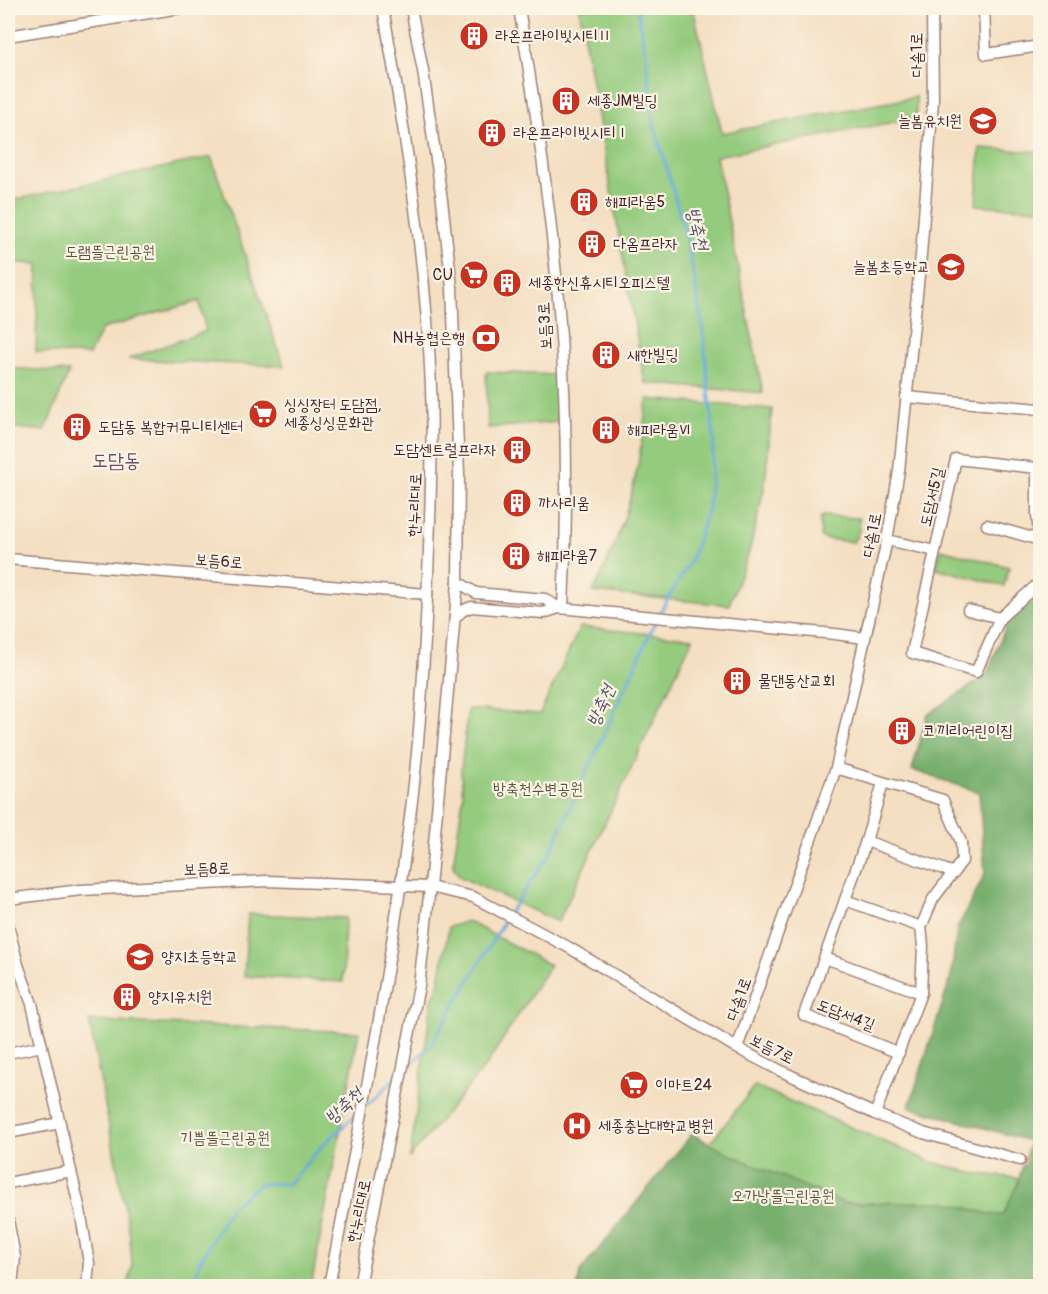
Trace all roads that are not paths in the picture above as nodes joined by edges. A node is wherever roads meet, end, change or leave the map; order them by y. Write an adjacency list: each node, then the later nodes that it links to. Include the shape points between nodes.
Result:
1 (180, 8): 7 (street)
2 (383, 8): 18 (street, 한누리대로, via 425,291 431,397)
3 (411, 8): 16 (street, via 452,286 459,475)
4 (519, 8): 19 (street, 보듬3로, via 546,183 560,310 567,448)
5 (932, 8): 9 (street, 다솜1로, via 932,108)
6 (984, 8): 8 (street, via 986,54)
7 (8, 36)
8 (1041, 46)
9 (906, 397): 10 (street); 12 (street, 다솜1로)
10 (1040, 409)
11 (987, 525): 13 (street, 도담서5길)
12 (887, 540): 14 (street, 도담서5길); 23 (street, 다솜1로)
13 (1040, 541): 14 (street, 도담서5길, via 1037,468 956,459)
14 (935, 551): 22 (street, 도담서5길, via 912,653 976,672)
15 (8, 559): 18 (street, 보듬6로)
16 (458, 582): 19 (street, via 476,593 545,599); 21 (street)
17 (1041, 582): 22 (street, 도담서5길)
18 (427, 594): 28 (street, 한누리대로, via 422,700)
19 (561, 608): 21 (street, via 543,613 471,607); 23 (street)
20 (969, 610): 22 (street)
21 (455, 618): 29 (street)
22 (1000, 618)
23 (864, 638): 24 (street, 다솜1로)
24 (836, 768): 25 (street); 38 (street, 다솜1로)
25 (883, 783): 26 (street, 도담서4길); 27 (street, via 943,800 961,842 962,861)
26 (866, 841): 27 (street); 31 (street, 도담서4길)
27 (954, 873): 33 (street, via 933,898)
28 (404, 886): 29 (street); 30 (street, 보듬8로, via 267,881 81,890); 50 (street, 한누리대로)
29 (430, 887): 38 (street, 보듬7로, via 473,897 528,924); 51 (street, 한누리대로, via 419,986)
30 (8, 899)
31 (845, 900): 33 (street); 34 (street, 도담서4길)
32 (8, 925): 35 (street)
33 (921, 927): 36 (street)
34 (825, 958): 36 (street); 40 (street, 도담서4길, via 804,1015)
35 (13, 966): 37 (street, via 32,1004)
36 (921, 993): 40 (street)
37 (42, 1046): 39 (street); 42 (street)
38 (737, 1048): 41 (street, 보듬7로)
39 (8, 1053)
40 (899, 1053): 41 (street)
41 (875, 1114): 44 (street, 보듬7로, via 923,1133)
42 (60, 1123): 43 (street); 45 (street)
43 (8, 1133)
44 (1020, 1160)
45 (71, 1171): 46 (street); 49 (street, via 89,1263)
46 (8, 1183)
47 (8, 1220): 48 (street, via 15,1257)
48 (12, 1287)
49 (87, 1287)
50 (329, 1287)
51 (359, 1287)

